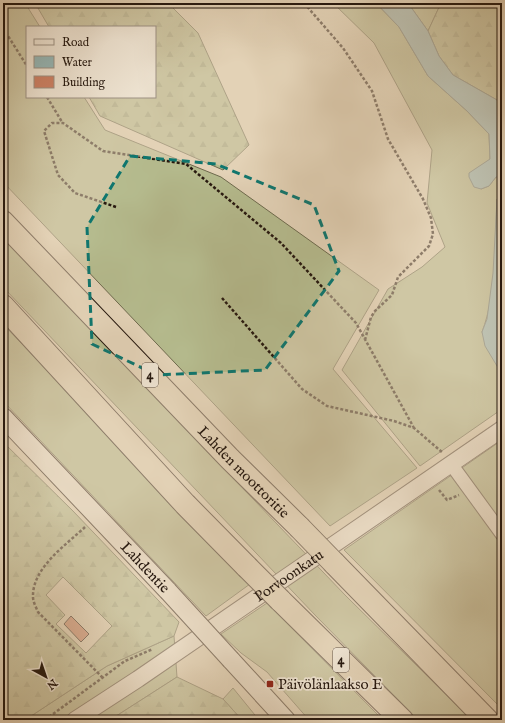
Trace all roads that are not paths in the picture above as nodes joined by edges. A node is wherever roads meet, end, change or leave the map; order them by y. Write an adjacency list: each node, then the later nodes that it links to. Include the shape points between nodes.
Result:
1 (3, 222): 10 (highway, Lahden moottoritie / 4, bridge, via 230,459)
2 (3, 306): 9 (highway, 4, bridge, via 185,504)
3 (3, 417): 8 (main road, Lahdentie, bridge)
4 (502, 429): 5 (street, Porvoonkatu)
5 (451, 464): 6 (street); 7 (street, Porvoonkatu)
6 (502, 534)
7 (75, 720)
8 (286, 720)
9 (402, 720)
10 (487, 720)

